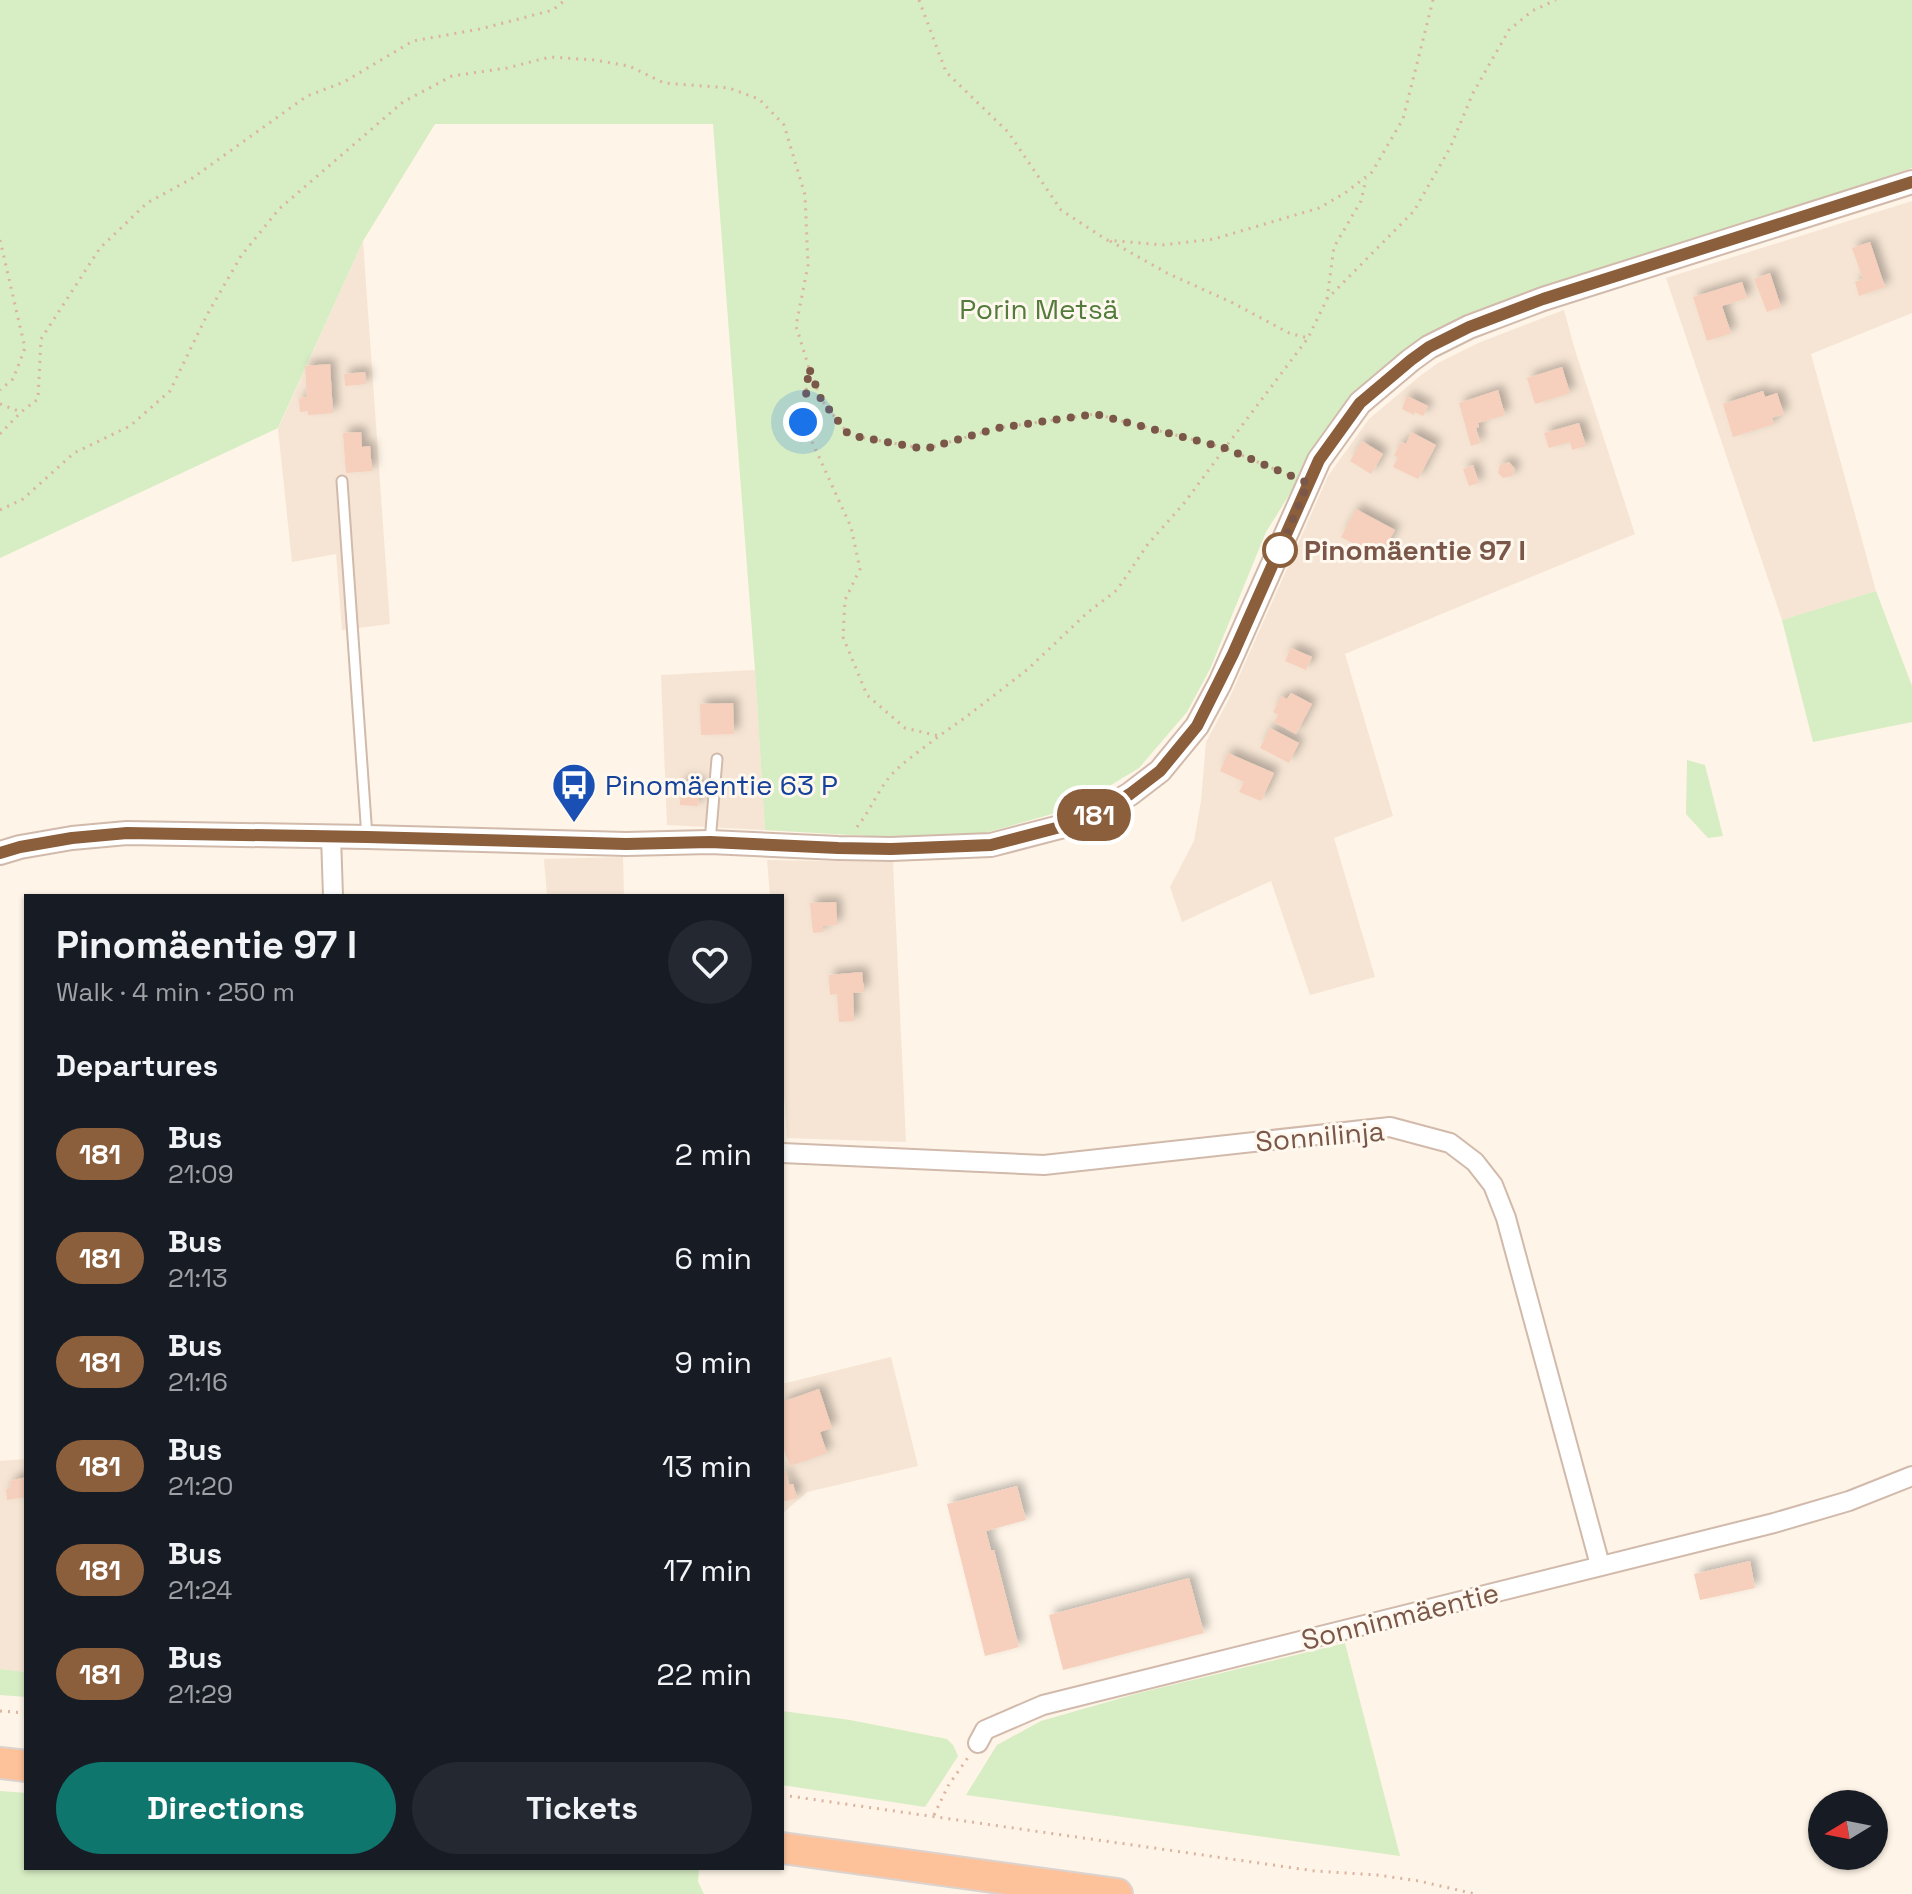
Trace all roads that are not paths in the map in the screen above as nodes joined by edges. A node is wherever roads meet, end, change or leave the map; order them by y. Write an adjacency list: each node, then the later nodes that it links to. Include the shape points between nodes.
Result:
1 (1912, 182): 6 (street, via 1543,299 1469,327 1411,360 1360,403 1319,460 1197,726 1160,771 1087,820 991,845 891,849)
2 (342, 481): 5 (lane)
3 (717, 759): 6 (lane)
4 (331, 836): 5 (street); 7 (street, via 127,833); 8 (street)
5 (367, 837): 6 (street)
6 (710, 842)
7 (0, 853)
8 (333, 894)
9 (784, 1153): 11 (street, Sonnilinja, via 1044,1165 1390,1127 1450,1143 1493,1185 1506,1218)
10 (1912, 1476): 11 (street, Sonninmäentie, via 1774,1523)
11 (1600, 1565): 12 (street, Sonninmäentie, via 1043,1705 985,1730)
12 (978, 1743)
13 (0, 1763): 14 (highway)
14 (24, 1766)
15 (784, 1848): 16 (highway)
16 (1117, 1894)

